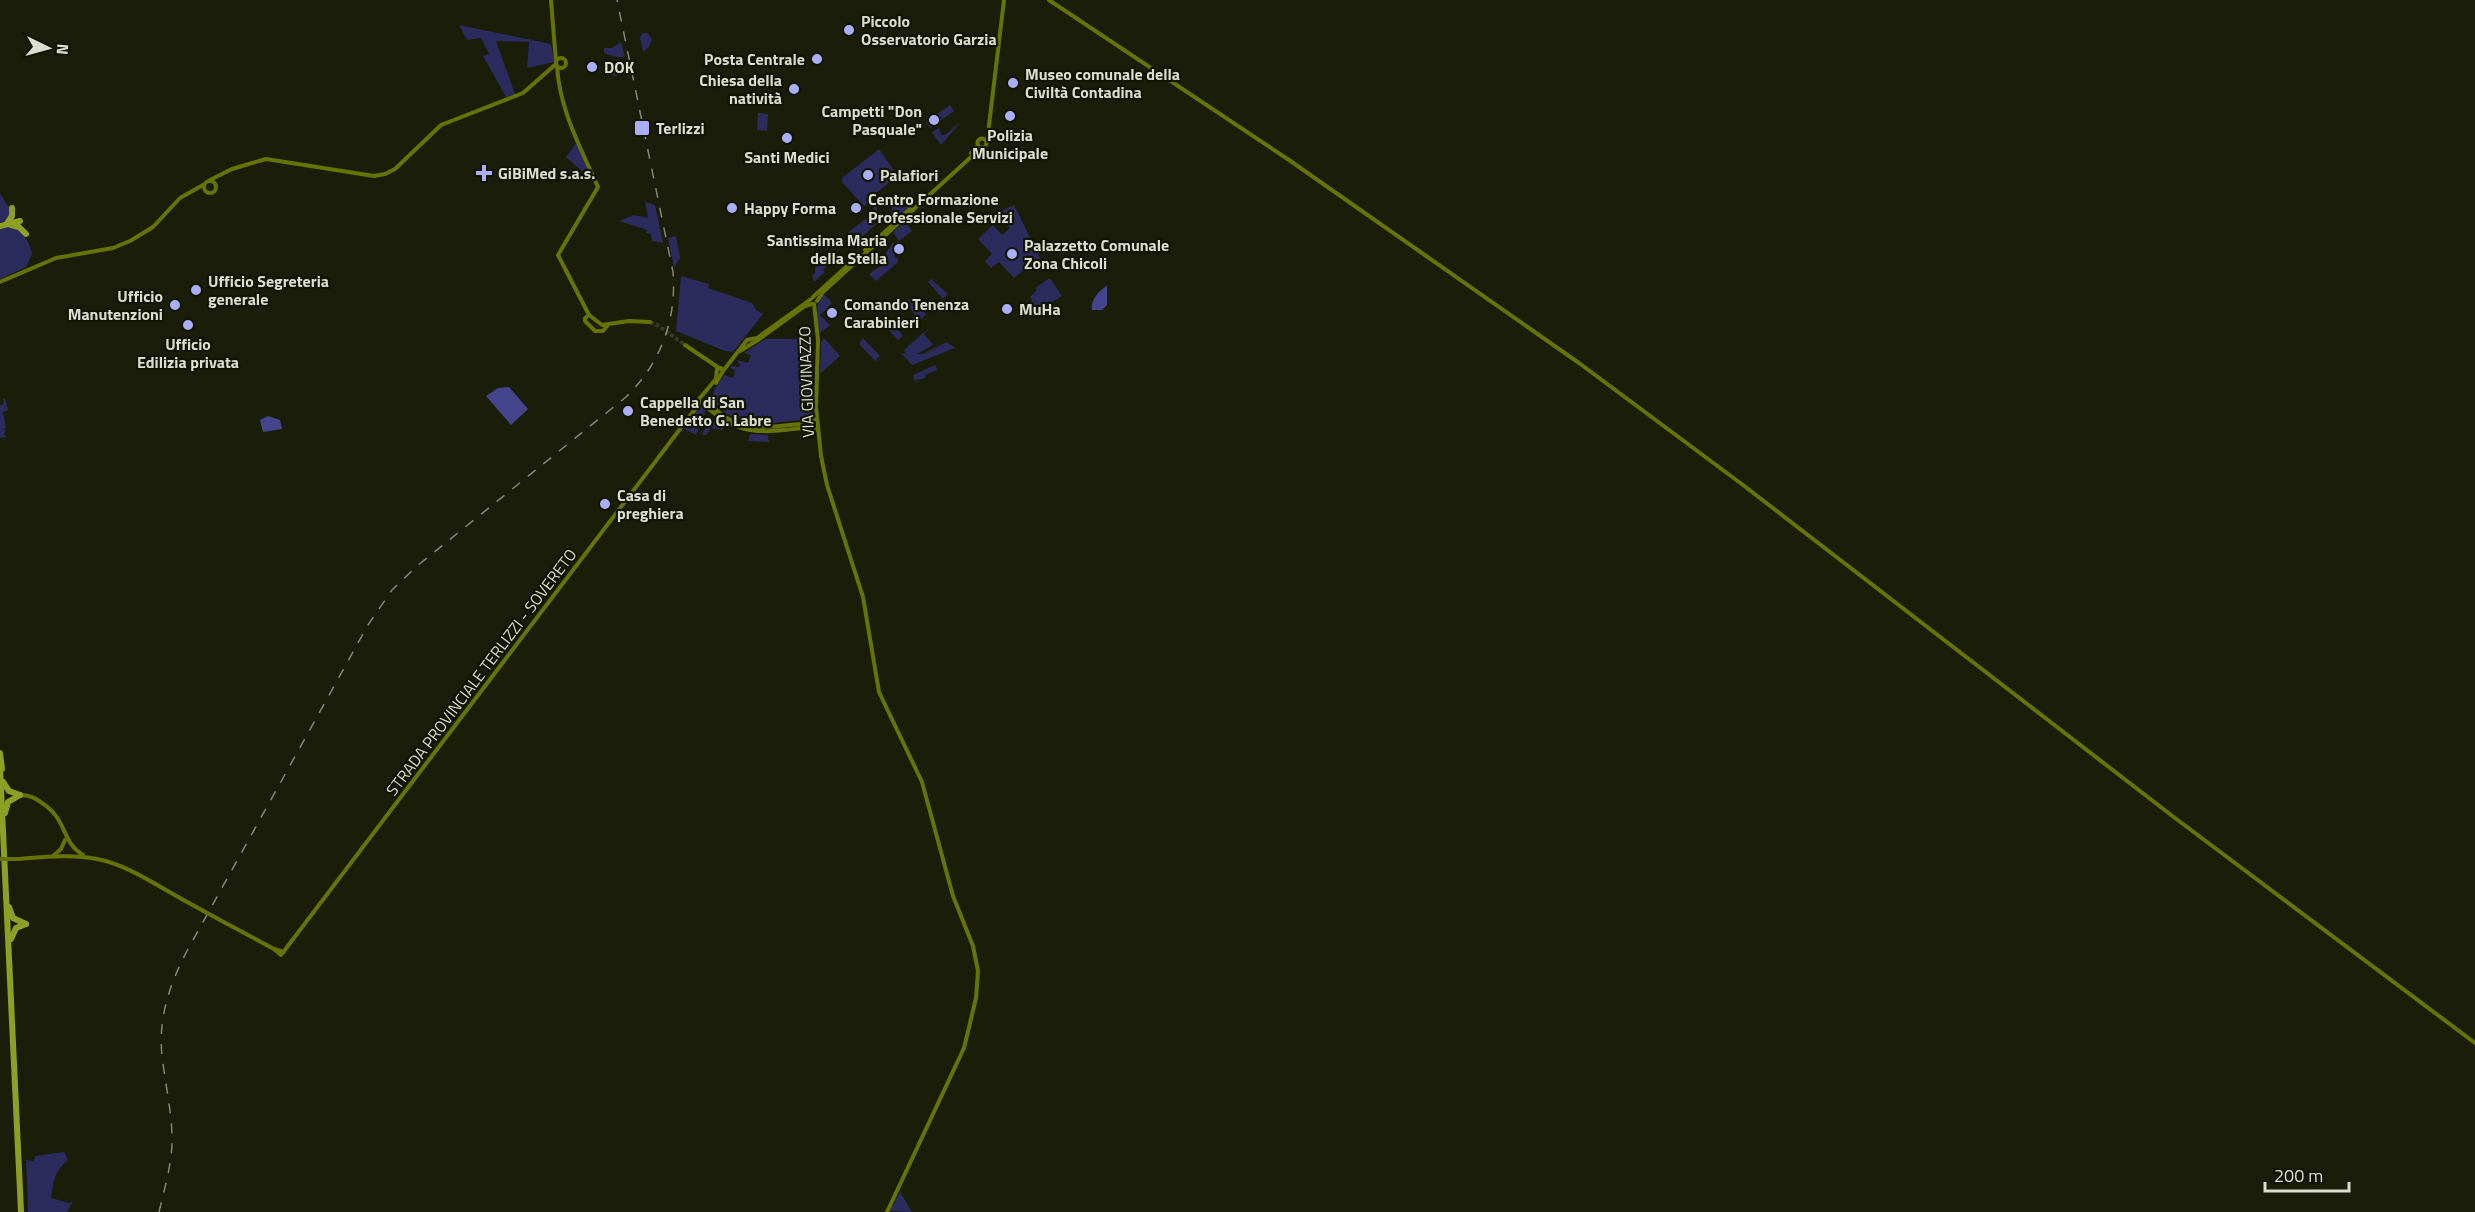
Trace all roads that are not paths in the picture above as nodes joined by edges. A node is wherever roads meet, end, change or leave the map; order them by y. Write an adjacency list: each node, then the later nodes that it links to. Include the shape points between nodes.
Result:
1 (551, 0): 4 (main road)
2 (1004, 0): 7 (main road)
3 (1049, 0): 44 (main road, via 1222,114 1579,363)
4 (555, 52): 5 (main road); 6 (main road)
5 (561, 58): 6 (main road); 6 (main road, via 566,63)
6 (557, 65): 9 (main road, via 523,93 439,127 385,174 374,176 266,159); 21 (main road, via 557,78 577,140 598,187 558,255)
7 (985, 140): 8 (main road); 8 (main road, via 979,140)
8 (980, 146): 20 (main road)
9 (219, 176): 10 (main road); 11 (main road)
10 (210, 180): 11 (main road); 12 (main road)
11 (216, 184): 14 (main road, via 212,193)
12 (203, 185): 13 (main road); 14 (main road)
13 (196, 190): 14 (main road); 19 (main road, via 180,198 146,232 123,244 56,258)
14 (204, 191)
15 (12, 208): 16 (highway)
16 (9, 223): 17 (highway); 18 (highway)
17 (0, 225)
18 (26, 234)
19 (1, 282)
20 (813, 301): 24 (main road, via 757,338); 25 (main road); 30 (main road, VIA GIOVINAZZO, via 818,340)
21 (590, 315): 23 (main road, via 598,324); 23 (main road, via 585,321 595,331 603,331)
22 (650, 322): 23 (main road)
23 (608, 324)
24 (747, 340): 25 (main road); 27 (main road)
25 (753, 344): 27 (main road)
26 (685, 345): 28 (main road)
27 (740, 351): 28 (main road, STRADA PROVINCIALE TERLIZZI - SOVERETO)
28 (719, 369): 29 (main road, STRADA PROVINCIALE TERLIZZI - SOVERETO)
29 (704, 400): 30 (main road, via 725,416 754,428 806,424); 31 (main road, via 727,422 754,432 807,428); 40 (main road, STRADA PROVINCIALE TERLIZZI - SOVERETO, bridge, via 282,954 112,863)
30 (817, 417): 31 (main road, VIA GIOVINAZZO)
31 (818, 431): 46 (main road, VIA GIOVINAZZO, via 838,525 863,597 879,693 922,782 978,971 964,1048)
32 (0, 753): 34 (highway, via 4,785 10,793)
33 (0, 768): 37 (highway)
34 (20, 795): 35 (main road, via 33,797 51,809 60,820); 37 (highway, via 5,808)
35 (66, 839): 38 (main road); 39 (main road); 40 (main road)
36 (0, 841): 37 (highway)
37 (1, 849): 42 (highway); 45 (highway)
38 (66, 856): 39 (main road); 40 (main road)
39 (50, 857): 41 (main road, bridge)
40 (87, 857)
41 (0, 859)
42 (6, 883): 43 (highway); 43 (highway, via 11,915 26,924 12,934)
43 (10, 976): 45 (highway)
44 (2475, 1043)
45 (20, 1212)
46 (887, 1212)

